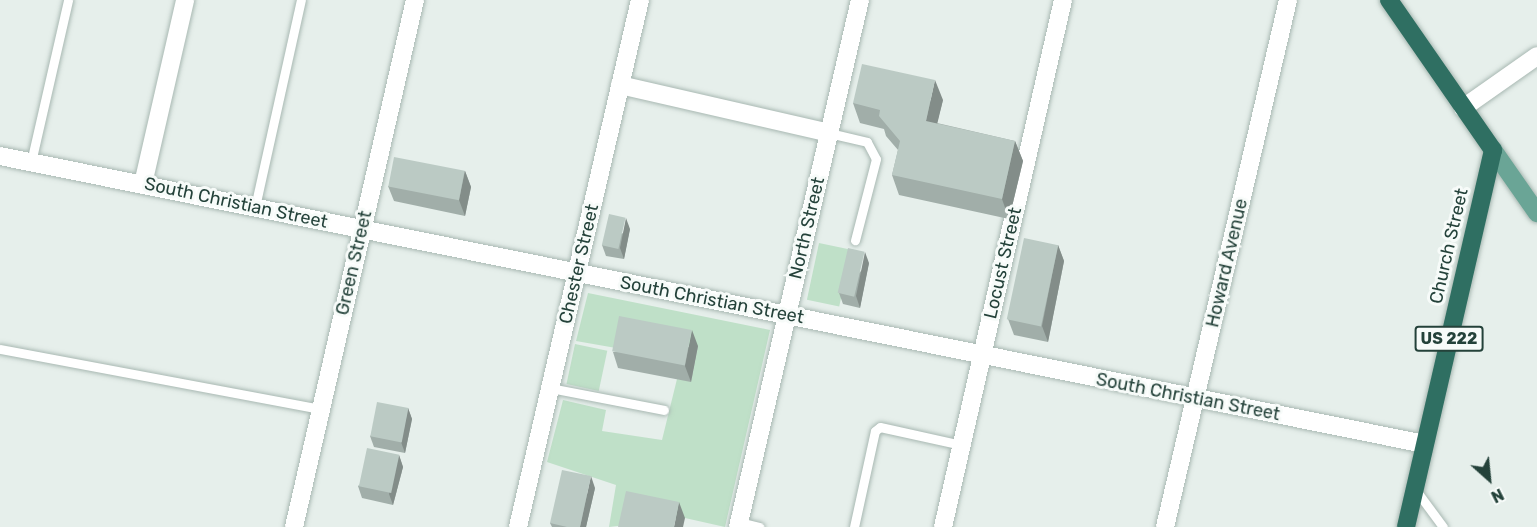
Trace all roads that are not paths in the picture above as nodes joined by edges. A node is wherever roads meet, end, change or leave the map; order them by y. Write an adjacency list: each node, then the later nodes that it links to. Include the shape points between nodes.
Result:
1 (68, 0): 16 (lane)
2 (185, 0): 17 (street)
3 (301, 0): 18 (lane)
4 (415, 0): 20 (street, Green Street)
5 (640, 0): 11 (street, Chester Street)
6 (860, 0): 13 (street, North Street)
7 (1063, 0): 25 (street, Locust Street)
8 (1288, 0): 27 (street, Howard Avenue)
9 (1389, 0): 12 (highway)
10 (1537, 56): 12 (street)
11 (620, 85): 13 (street); 22 (street, Chester Street)
12 (1463, 108): 14 (highway)
13 (829, 133): 21 (lane, via 867,142 876,159); 23 (street, North Street)
14 (1493, 150): 19 (main road); 30 (highway, Church Street / US 222)
15 (0, 156): 16 (street, South Christian Street)
16 (31, 162): 17 (street, South Christian Street)
17 (143, 184): 18 (street, South Christian Street)
18 (255, 207): 20 (street, South Christian Street)
19 (1537, 213)
20 (362, 229): 22 (street, South Christian Street); 28 (street, Green Street)
21 (855, 240)
22 (577, 274): 23 (street, South Christian Street); 26 (street, Chester Street)
23 (787, 315): 25 (street, South Christian Street); 33 (street, North Street)
24 (0, 349): 28 (lane)
25 (982, 355): 27 (street, South Christian Street); 31 (street, Locust Street)
26 (550, 388): 29 (lane); 35 (street, Chester Street)
27 (1195, 398): 30 (street, South Christian Street); 39 (street, Howard Avenue)
28 (321, 409): 34 (street, Green Street)
29 (664, 410)
30 (1424, 444): 32 (highway, Church Street / US 222)
31 (961, 445): 37 (lane, via 880,427 875,431); 38 (street, Locust Street)
32 (1415, 489): 40 (highway, Church Street / US 222); 41 (lane)
33 (739, 525): 36 (lane)
34 (294, 527)
35 (518, 527)
36 (759, 527)
37 (854, 527)
38 (943, 527)
39 (1165, 527)
40 (1406, 527)
41 (1443, 527)

